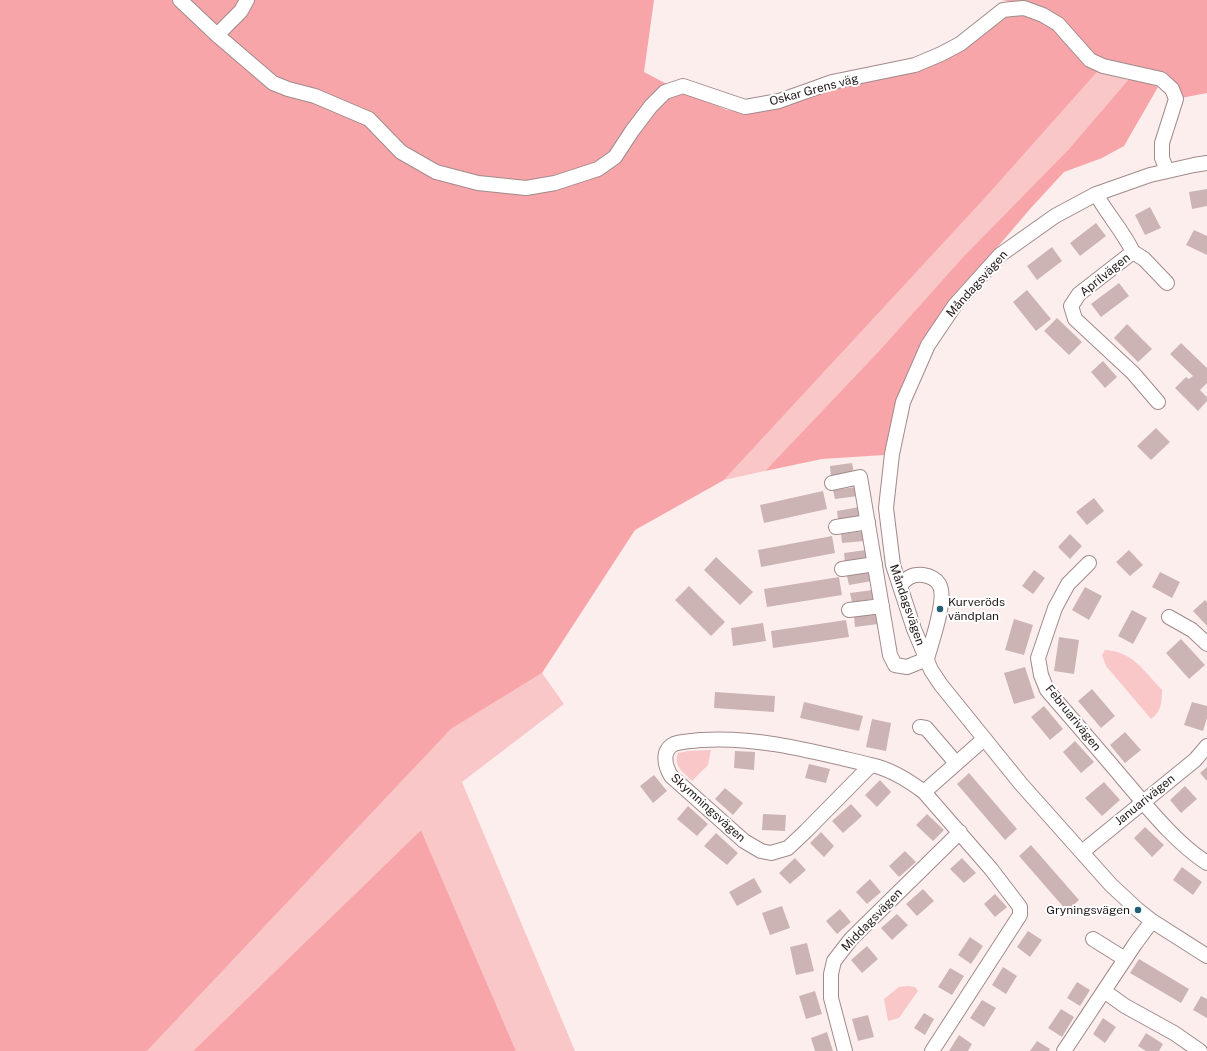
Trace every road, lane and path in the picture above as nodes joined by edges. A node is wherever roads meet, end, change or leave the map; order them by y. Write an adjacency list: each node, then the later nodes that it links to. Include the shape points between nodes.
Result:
1 (180, 0): 3 (street, Oskar Grens väg)
2 (248, 0): 3 (street, via 242,11)
3 (217, 35): 5 (street, Oskar Grens väg, via 273,83 288,90 315,96 369,119 401,152 436,172 478,183 526,188 555,183 598,169 615,157 651,106 665,92 683,86 745,106 779,101 832,82 915,65 960,44 1003,10 1024,8 1058,24 1090,60 1103,66 1160,79 1172,89 1176,100 1162,143 1162,158)
4 (1207, 163): 5 (street, Måndagsvägen)
5 (1167, 171): 6 (street, Måndagsvägen)
6 (1096, 194): 7 (street, Aprilvägen); 16 (street, Måndagsvägen, via 1055,216 1000,255 955,305 928,345 903,402 891,461 886,508 893,565)
7 (1133, 252): 8 (street, via 1144,259); 9 (street, Aprilvägen, via 1079,294 1071,306 1075,319 1133,373)
8 (1167, 283)
9 (1158, 402)
10 (832, 483): 11 (street, via 860,477)
11 (868, 522): 12 (street); 14 (street)
12 (836, 527)
13 (1089, 563): 28 (street, Februarivägen, via 1068,584 1055,608 1038,658 1041,675 1047,690)
14 (875, 564): 15 (street); 17 (street)
15 (842, 569)
16 (900, 586): 21 (street, Måndagsvägen); 21 (street, via 907,577 918,574 932,577 939,584 942,595 940,609)
17 (882, 606): 18 (street); 21 (street, via 890,656 895,665 907,667)
18 (849, 610)
19 (1169, 617): 20 (street, via 1192,630)
20 (1207, 644)
21 (927, 659): 23 (street, Måndagsvägen, via 941,685)
22 (920, 727): 25 (street, via 926,728)
23 (984, 738): 25 (street); 30 (street, Måndagsvägen)
24 (1207, 746): 28 (street, Januarivägen, via 1195,760)
25 (956, 763): 27 (street)
26 (871, 764): 26 (street, Skymningsvägen, via 788,848 772,853 761,851 744,841 671,776 665,767 664,758 674,744 716,739 796,748); 27 (street, Skymningsvägen, via 902,777)
27 (924, 792): 29 (street)
28 (1143, 802): 30 (street, Januarivägen); 31 (street, Februarivägen, via 1172,833)
29 (960, 832): 37 (street, Middagsvägen, via 851,939 834,961 831,998); 38 (street, via 1020,907 1020,915)
30 (1082, 852): 32 (street, Måndagsvägen, via 1112,885)
31 (1207, 863)
32 (1152, 920): 34 (street, Måndagsvägen); 35 (street)
33 (1093, 939): 35 (street)
34 (1207, 956)
35 (1125, 958): 36 (street)
36 (1104, 991): 39 (street); 40 (street)
37 (845, 1051)
38 (932, 1051)
39 (1064, 1051)
40 (1200, 1051)

